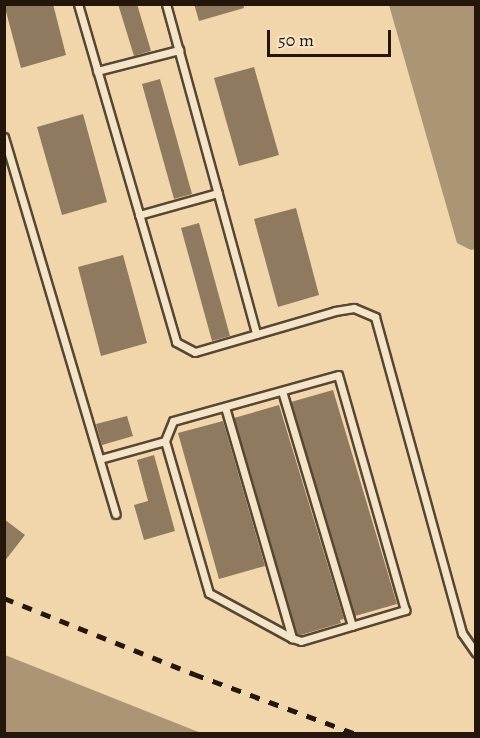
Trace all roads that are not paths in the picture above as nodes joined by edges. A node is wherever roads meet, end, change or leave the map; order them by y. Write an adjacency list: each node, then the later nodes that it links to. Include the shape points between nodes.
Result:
1 (78, 4): 4 (lane)
2 (166, 4): 3 (lane)
3 (178, 50): 4 (lane); 6 (lane)
4 (97, 71): 7 (lane)
5 (4, 137): 12 (lane)
6 (218, 193): 7 (lane); 8 (lane)
7 (139, 215): 8 (lane, via 176,342 195,352)
8 (256, 334): 16 (lane, via 354,308 375,317 462,633)
9 (282, 391): 10 (lane); 14 (lane); 14 (lane, via 338,375 405,610)
10 (225, 407): 11 (lane, via 172,422); 15 (lane)
11 (165, 441): 12 (lane); 15 (lane, via 209,593)
12 (100, 459): 13 (lane)
13 (116, 514)
14 (352, 626): 15 (lane, via 301,641)
15 (292, 638)
16 (476, 653)

